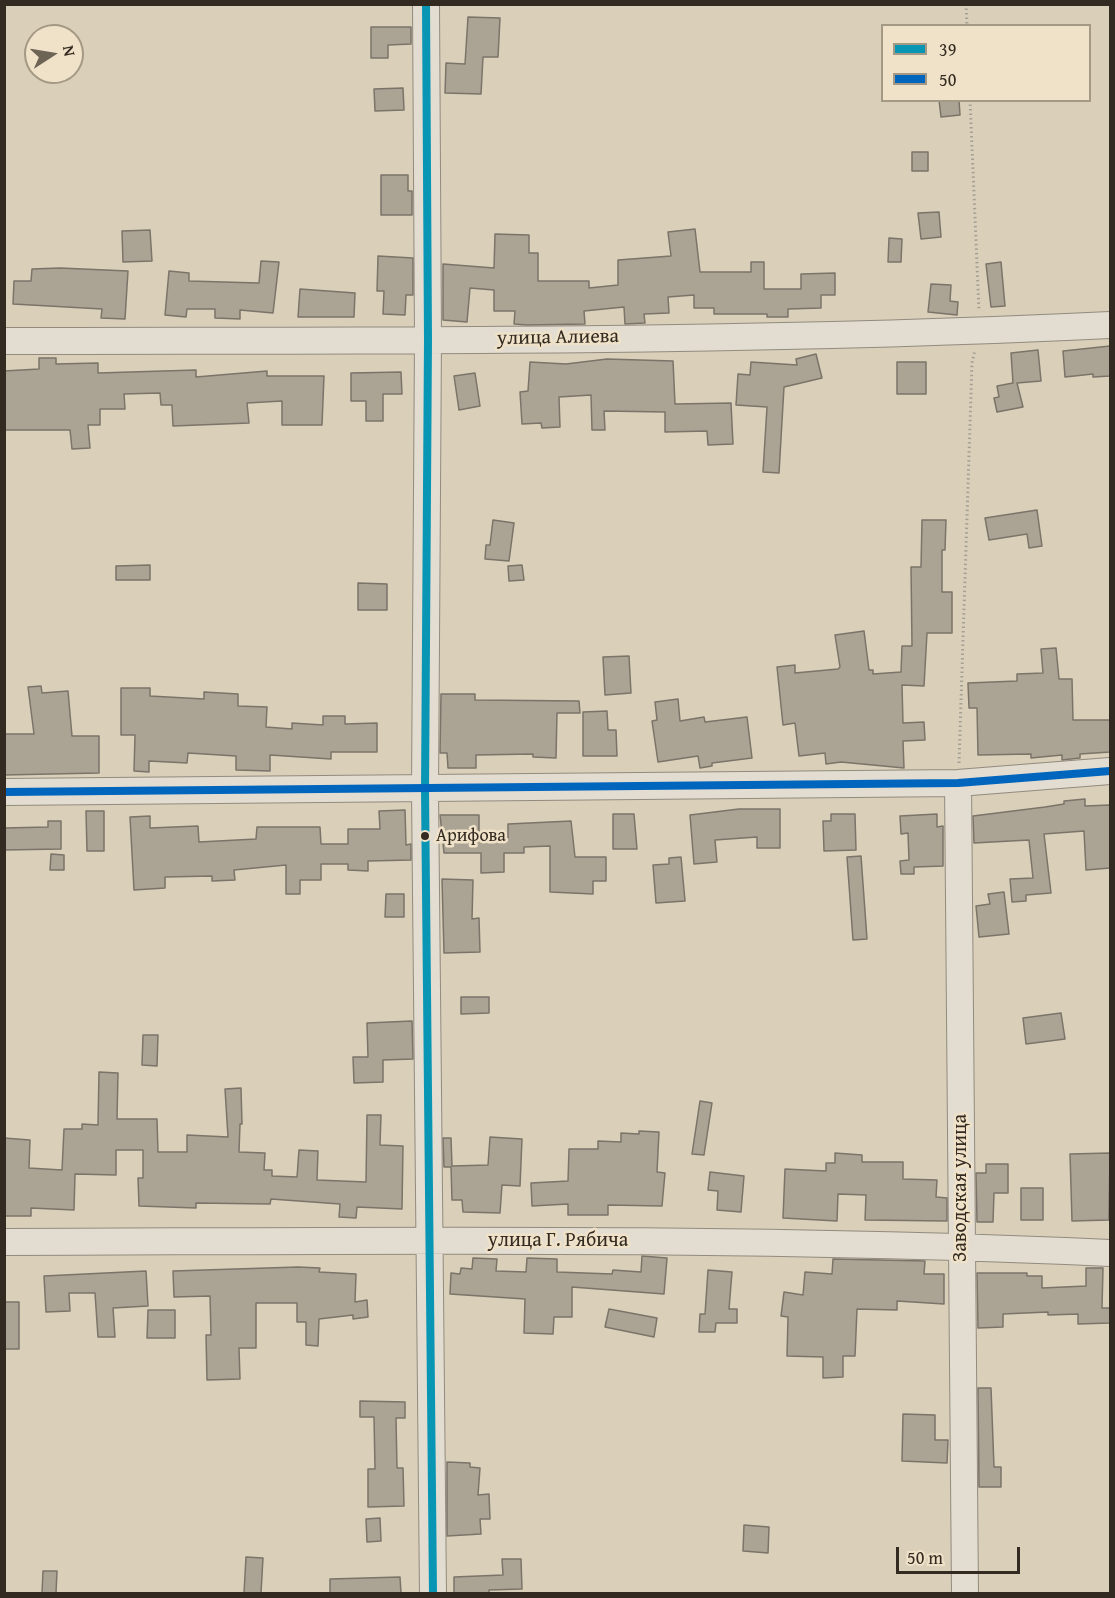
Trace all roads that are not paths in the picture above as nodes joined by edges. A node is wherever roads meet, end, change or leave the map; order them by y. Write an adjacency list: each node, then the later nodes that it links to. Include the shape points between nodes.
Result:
1 (426, 4): 3 (street)
2 (1110, 325): 3 (street, улица Алиева, via 980,332)
3 (428, 340): 4 (street, улица Алиева); 7 (street)
4 (4, 341)
5 (1110, 771): 6 (street)
6 (958, 783): 7 (street); 11 (street, Заводская улица)
7 (425, 790): 8 (street); 9 (street)
8 (4, 792)
9 (430, 1241): 10 (street, улица Г. Рябича); 11 (street, улица Г. Рябича); 13 (street)
10 (4, 1242)
11 (961, 1246): 12 (street, улица Г. Рябича); 14 (street, Заводская улица)
12 (1110, 1253)
13 (433, 1593)
14 (964, 1593)

